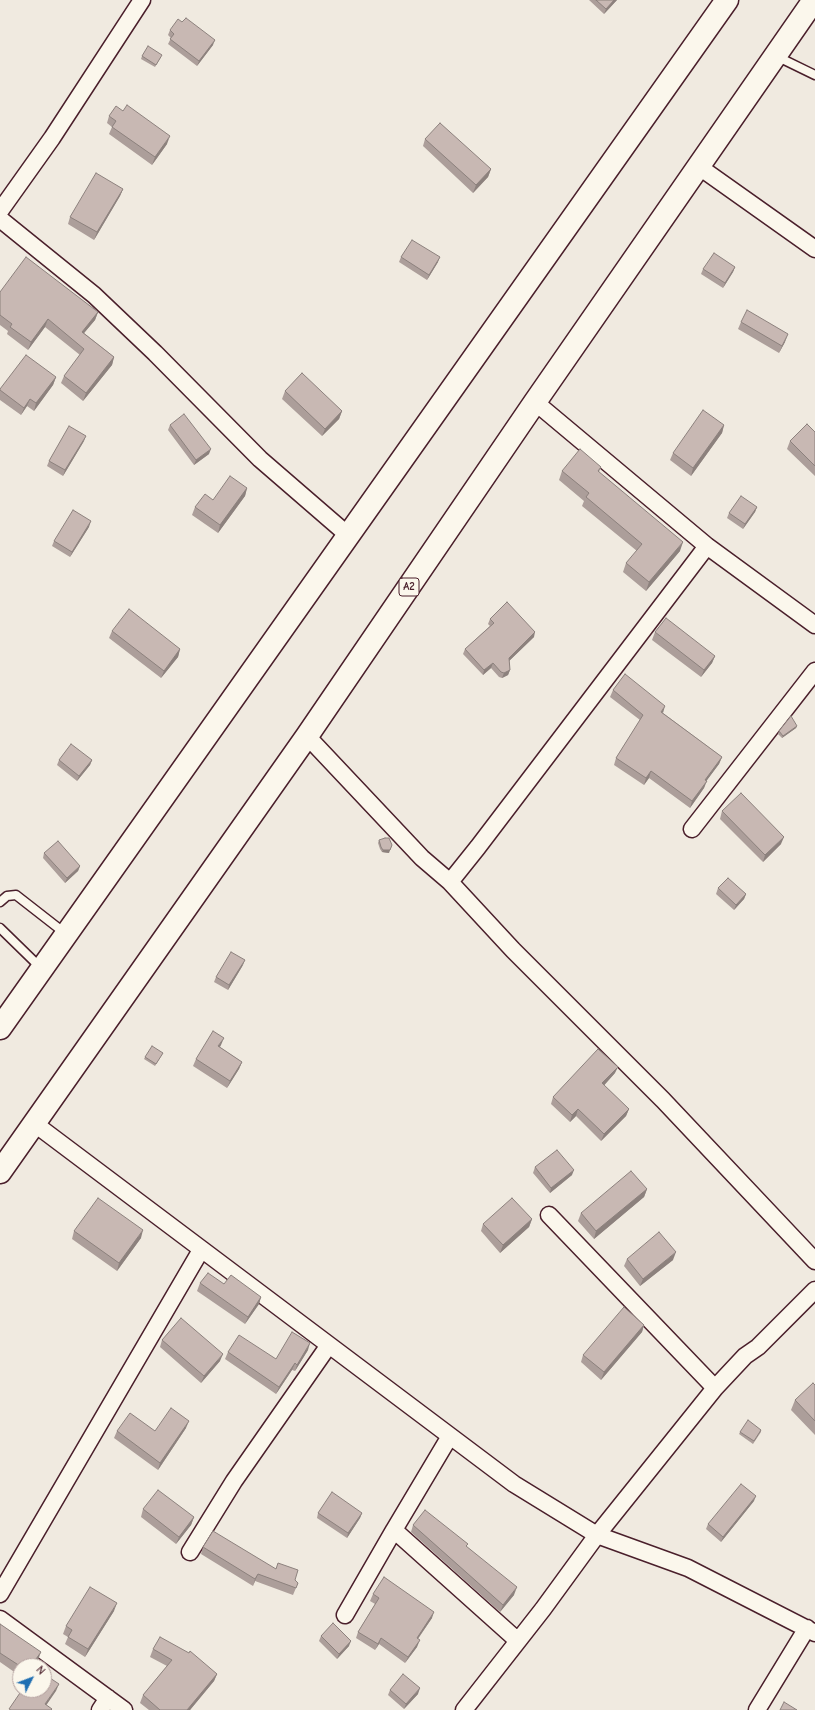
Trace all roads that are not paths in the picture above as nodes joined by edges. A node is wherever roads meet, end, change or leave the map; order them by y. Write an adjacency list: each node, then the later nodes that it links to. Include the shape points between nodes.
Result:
1 (142, 0): 7 (street)
2 (727, 0): 11 (highway)
3 (814, 0): 4 (highway, A2)
4 (775, 56): 5 (lane); 6 (highway, A2)
5 (815, 75)
6 (698, 166): 9 (street); 10 (highway, A2)
7 (0, 211)
8 (0, 219): 11 (street, via 94,295 260,458)
9 (815, 249)
10 (535, 402): 12 (street); 15 (highway, A2)
11 (349, 536): 20 (highway)
12 (708, 546): 13 (street); 17 (street)
13 (815, 625)
14 (815, 671): 16 (street)
15 (307, 736): 17 (street, via 422,858); 23 (highway, A2)
16 (692, 829)
17 (450, 882): 27 (street, via 513,950 663,1100)
18 (0, 902): 20 (lane, via 7,896 16,895)
19 (0, 928): 21 (lane)
20 (66, 934): 21 (highway)
21 (42, 969): 22 (highway)
22 (0, 1028)
23 (35, 1124): 24 (highway, A2); 26 (street)
24 (0, 1172)
25 (549, 1215): 30 (street)
26 (201, 1250): 29 (street); 35 (street)
27 (815, 1261)
28 (815, 1290): 30 (street)
29 (329, 1345): 31 (street); 34 (street, via 234,1481)
30 (715, 1388): 33 (street)
31 (450, 1436): 32 (street); 33 (street, via 514,1484)
32 (394, 1530): 36 (street); 39 (street)
33 (597, 1535): 38 (street, via 688,1568); 39 (street)
34 (190, 1552)
35 (0, 1594)
36 (346, 1615)
37 (0, 1619): 40 (street)
38 (811, 1630): 43 (street)
39 (518, 1641): 42 (street)
40 (104, 1704): 41 (street)
41 (124, 1710)
42 (464, 1710)
43 (757, 1710)

